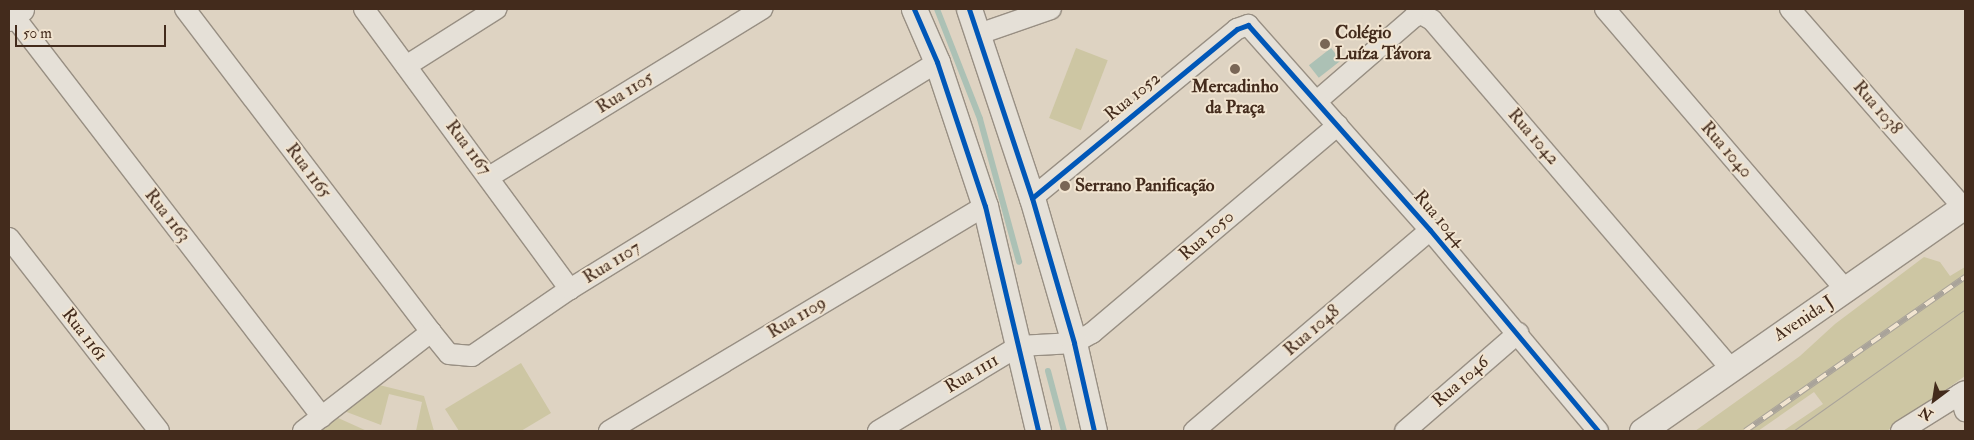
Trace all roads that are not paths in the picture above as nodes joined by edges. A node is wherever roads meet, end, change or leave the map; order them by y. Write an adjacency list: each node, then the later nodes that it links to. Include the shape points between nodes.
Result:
1 (185, 9): 25 (street, Rua 1165)
2 (364, 9): 14 (street, Rua 1167)
3 (496, 9): 14 (street)
4 (762, 9): 17 (street, Rua 1105)
5 (914, 9): 13 (street)
6 (969, 9): 12 (street)
7 (1051, 9): 12 (street)
8 (1605, 9): 24 (street, Rua 1040)
9 (1790, 9): 20 (street, Rua 1038)
10 (14, 14): 31 (street, Rua 1163)
11 (1255, 29): 15 (street, Rua 1044); 18 (street, Rua 1052, via 1244,26 1237,29)
12 (979, 34): 18 (street)
13 (937, 62): 19 (street); 23 (street, Rua 1107)
14 (406, 66): 17 (street, Rua 1167)
15 (1317, 101): 16 (street, Rua 1044); 29 (street, Rua 1042, via 1414,17 1421,14 1432,20)
16 (1338, 125): 21 (street, Rua 1044); 27 (street, Rua 1050, via 1092,333)
17 (489, 177): 23 (street, Rua 1167)
18 (1032, 198): 27 (street)
19 (985, 206): 28 (street); 34 (street, Rua 1109)
20 (1964, 207): 24 (street, Avenida J)
21 (1430, 230): 26 (street, Rua 1044); 38 (street, Rua 1048)
22 (9, 238): 32 (street, Rua 1161)
23 (570, 289): 25 (street, Rua 1107, via 472,356 449,354)
24 (1848, 291): 29 (street, Avenida J)
25 (431, 332): 31 (street)
26 (1518, 333): 39 (street, Rua 1046); 40 (street, Rua 1044)
27 (1074, 343): 28 (street, Rua 1111); 37 (street)
28 (1018, 346): 35 (street, Rua 1111); 36 (street)
29 (1730, 368): 41 (street, Avenida J)
30 (1963, 399): 42 (street)
31 (322, 417): 33 (street)
32 (159, 431)
33 (303, 431)
34 (609, 431)
35 (878, 431)
36 (1038, 431)
37 (1094, 431)
38 (1194, 431)
39 (1405, 431)
40 (1598, 431)
41 (1642, 431)
42 (1901, 431)

